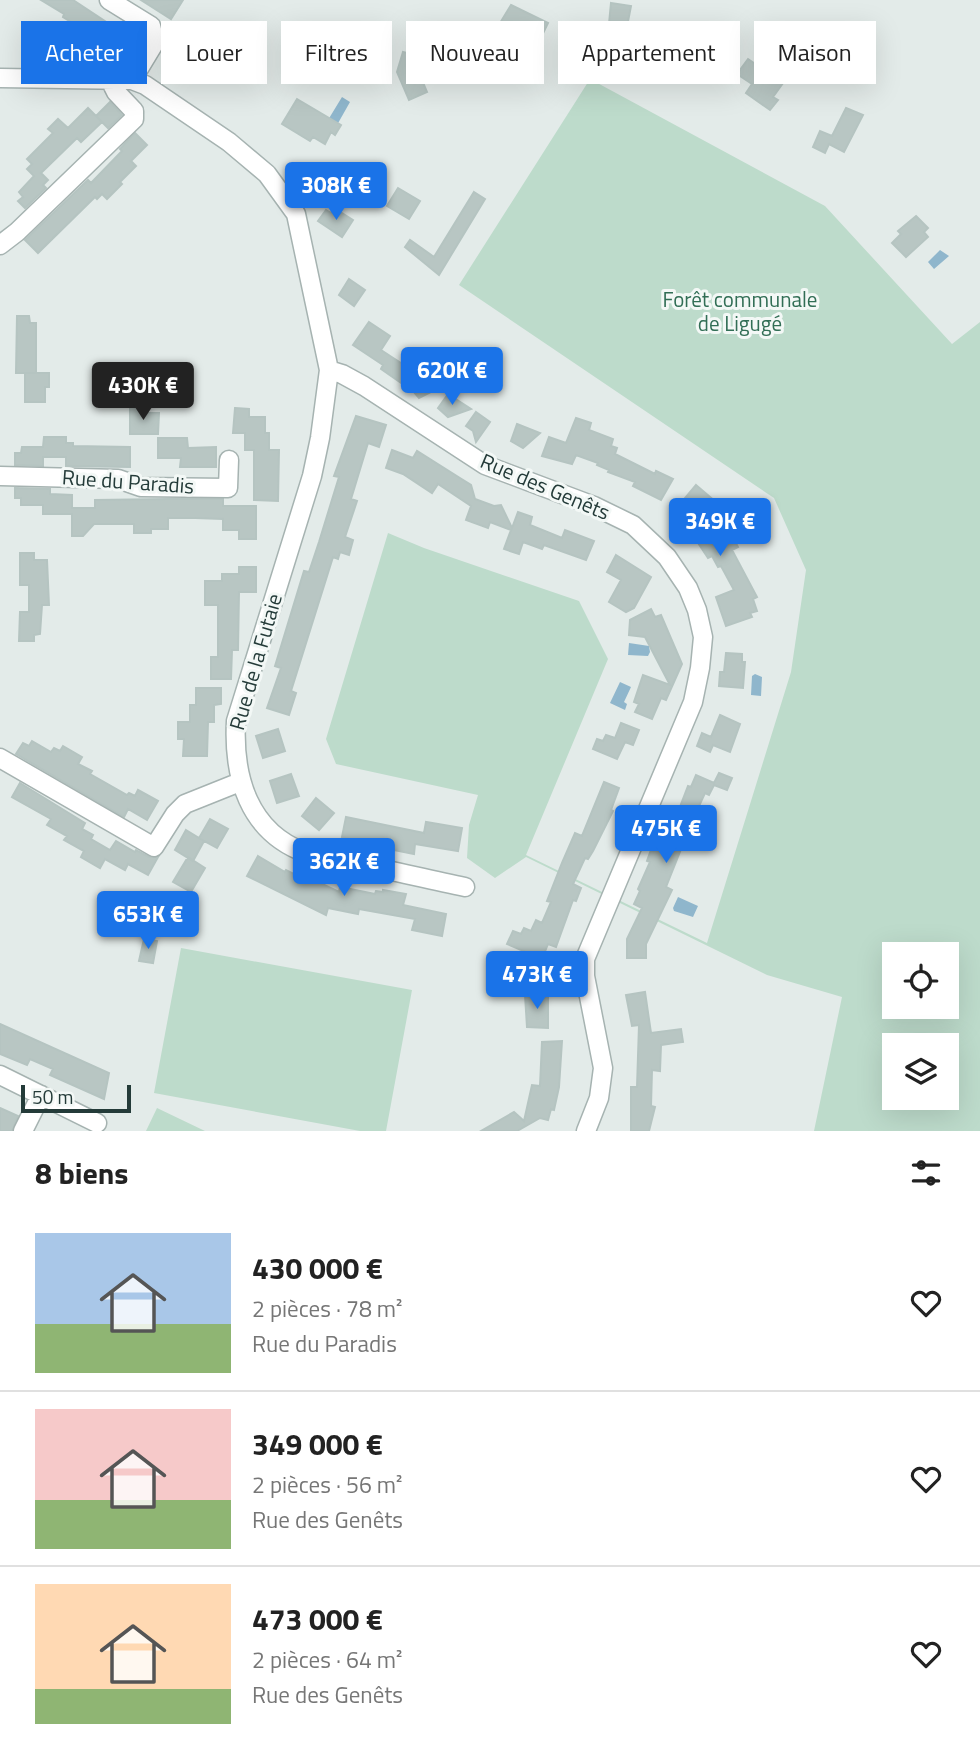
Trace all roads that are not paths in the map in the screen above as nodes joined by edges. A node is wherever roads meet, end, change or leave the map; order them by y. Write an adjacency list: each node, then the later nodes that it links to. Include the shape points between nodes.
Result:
1 (109, 0): 2 (street)
2 (143, 21)
3 (147, 24): 4 (street, via 155,42)
4 (147, 55)
5 (0, 78): 6 (street)
6 (21, 78)
7 (112, 84): 9 (street, via 134,111 134,119)
8 (141, 84): 10 (street, via 229,142 267,174 285,197 296,215)
9 (0, 245)
10 (329, 370): 14 (street, Rue de la Futaie, via 312,477 236,721 234,751); 20 (street, Rue des Genêts, via 364,386 485,465 633,525 667,557 688,588 696,610 703,637 693,702 585,959 603,1068 599,1098)
11 (229, 460): 12 (street, Rue du Paradis, via 228,488 141,488 118,479)
12 (0, 476)
13 (0, 758): 14 (street, via 154,847 185,804)
14 (240, 782): 15 (street, Rue de la Futaie, via 258,819 281,841 306,853)
15 (464, 887)
16 (0, 1075): 17 (street)
17 (41, 1095): 18 (street); 19 (street)
18 (97, 1123)
19 (23, 1131)
20 (586, 1131)

